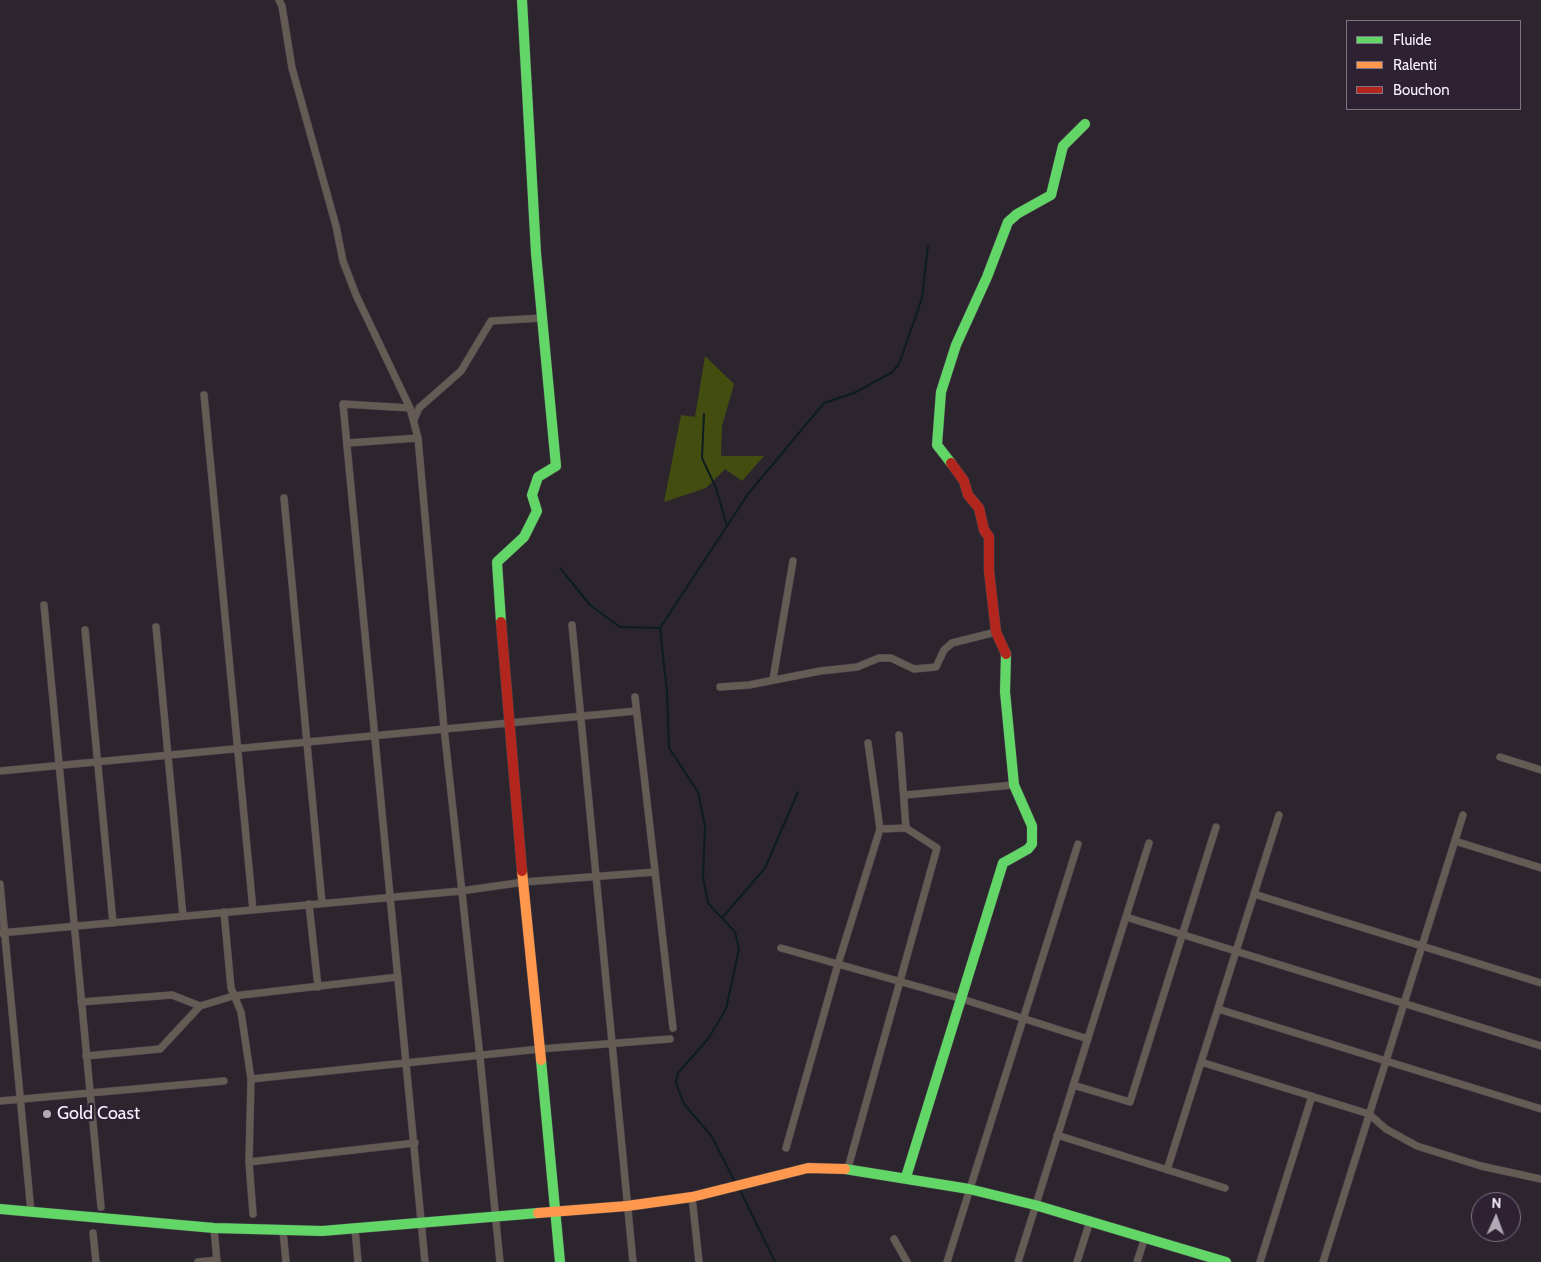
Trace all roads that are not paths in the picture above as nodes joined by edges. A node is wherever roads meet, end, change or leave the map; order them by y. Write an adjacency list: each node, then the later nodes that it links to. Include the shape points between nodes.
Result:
1 (279, 0): 6 (street, via 292,68 343,261)
2 (522, 0): 4 (street)
3 (1085, 124): 16 (street, via 1063,146 1051,195 1008,222 987,277 970,308 941,392 937,444 964,481 968,495 979,508 989,537)
4 (542, 318): 7 (street, via 491,321 460,371 419,408); 22 (street, via 556,466 538,477 532,495 537,511 524,537 497,562)
5 (204, 395): 28 (street)
6 (410, 408): 7 (street); 9 (street, via 343,404)
7 (414, 420): 8 (street)
8 (418, 438): 9 (street); 23 (street)
9 (348, 443): 25 (street)
10 (284, 498): 26 (street)
11 (793, 561): 17 (street)
12 (44, 604): 32 (street)
13 (572, 625): 21 (street)
14 (156, 627): 29 (street)
15 (85, 630): 31 (street)
16 (996, 632): 17 (street, via 952,644 944,650 936,667 914,669 891,658 879,658 857,667); 35 (street, via 1007,658 1005,692)
17 (773, 679): 18 (street)
18 (720, 687)
19 (635, 697): 20 (street)
20 (636, 711): 21 (street); 46 (street)
21 (581, 717): 22 (street); 47 (street)
22 (508, 722): 23 (street); 48 (street)
23 (444, 728): 25 (street); 50 (street)
24 (899, 735): 36 (street)
25 (375, 736): 26 (street); 52 (street)
26 (307, 743): 28 (street); 53 (street)
27 (868, 743): 41 (street)
28 (238, 749): 29 (street); 55 (street)
29 (168, 756): 31 (street); 57 (street)
30 (1500, 757): 33 (street)
31 (98, 762): 32 (street); 59 (street)
32 (59, 766): 34 (street); 60 (street)
33 (1541, 770)
34 (0, 771)
35 (1014, 785): 36 (street); 72 (street, via 1032,826 1032,844 1002,863)
36 (905, 795): 40 (street)
37 (1279, 815): 51 (street)
38 (1463, 815): 42 (street)
39 (1216, 827): 62 (street)
40 (906, 828): 41 (street); 68 (street, via 937,848)
41 (880, 830): 66 (street)
42 (1455, 842): 45 (street); 63 (street)
43 (1149, 843): 58 (street)
44 (1078, 844): 77 (street)
45 (1541, 868)
46 (655, 872): 47 (street); 78 (street)
47 (596, 878): 48 (street); 81 (street)
48 (524, 882): 50 (street); 83 (street)
49 (0, 884): 61 (street)
50 (460, 890): 52 (street); 85 (street)
51 (1254, 894): 63 (street); 65 (street)
52 (391, 897): 53 (street); 67 (street)
53 (322, 903): 54 (street)
54 (309, 904): 55 (street); 70 (street)
55 (253, 910): 56 (street)
56 (224, 912): 57 (street); 71 (street)
57 (183, 916): 59 (street)
58 (1126, 917): 62 (street); 79 (street)
59 (113, 923): 60 (street)
60 (74, 926): 61 (street); 73 (street)
61 (2, 933): 94 (street)
62 (1182, 934): 65 (street); 91 (street, via 1130,1102)
63 (1422, 946): 69 (street); 74 (street)
64 (781, 948): 66 (street)
65 (1236, 951): 74 (street); 76 (street)
66 (838, 964): 68 (street); 100 (street)
67 (398, 977): 70 (street); 88 (street)
68 (899, 982): 72 (street); 102 (street)
69 (1541, 984)
70 (318, 987): 71 (street)
71 (233, 996): 75 (street); 89 (street, via 241,1012)
72 (962, 999): 77 (street); 104 (street)
73 (81, 1002): 75 (street, via 172,995); 84 (street)
74 (1404, 1003): 82 (street); 86 (street)
75 (200, 1006): 84 (street, via 160,1049)
76 (1218, 1008): 86 (street); 87 (street)
77 (1023, 1018): 79 (street); 107 (street)
78 (673, 1028)
79 (1088, 1038): 91 (street)
80 (670, 1040): 81 (street)
81 (612, 1045): 83 (street); 110 (street)
82 (1541, 1046)
83 (540, 1049): 85 (street); 113 (street)
84 (86, 1056): 92 (street)
85 (480, 1057): 88 (street); 116 (street)
86 (1386, 1061): 96 (street); 97 (street)
87 (1201, 1062): 93 (street); 103 (street)
88 (406, 1064): 89 (street); 99 (street)
89 (251, 1079): 101 (street)
90 (224, 1082): 92 (street)
91 (1073, 1084): 98 (street)
92 (90, 1093): 94 (street); 111 (street)
93 (1312, 1096): 97 (street); 141 (street)
94 (20, 1100): 95 (street); 114 (street)
95 (0, 1102)
96 (1541, 1109)
97 (1369, 1114): 105 (street, via 1386,1129 1416,1146 1481,1166); 142 (street)
98 (1057, 1136): 103 (street); 109 (street)
99 (415, 1143): 101 (street); 118 (street)
100 (786, 1148)
101 (249, 1162): 115 (street)
102 (848, 1168): 104 (street); 108 (street, via 808,1168)
103 (1167, 1170): 106 (street)
104 (906, 1176): 107 (street)
105 (1541, 1179)
106 (1225, 1188)
107 (969, 1189): 109 (street); 136 (street)
108 (692, 1197): 110 (street); 134 (street)
109 (1035, 1205): 117 (street); 137 (street)
110 (627, 1206): 113 (street); 133 (street)
111 (101, 1207)
112 (0, 1209): 114 (street)
113 (555, 1210): 116 (street); 132 (street)
114 (31, 1212): 119 (street)
115 (253, 1214)
116 (496, 1218): 118 (street); 131 (street)
117 (1090, 1221): 123 (street); 138 (street)
118 (422, 1224): 120 (street); 130 (street)
119 (214, 1228): 121 (street); 125 (street)
120 (355, 1229): 121 (street); 129 (street)
121 (283, 1231): 128 (street)
122 (93, 1232): 126 (street)
123 (1145, 1237): 139 (street); 140 (street)
124 (894, 1239): 135 (street)
125 (217, 1261): 127 (street)
126 (96, 1262)
127 (198, 1262)
128 (286, 1262)
129 (358, 1262)
130 (425, 1262)
131 (500, 1262)
132 (560, 1262)
133 (633, 1262)
134 (698, 1262)
135 (907, 1262)
136 (947, 1262)
137 (1018, 1262)
138 (1077, 1262)
139 (1137, 1262)
140 (1226, 1262)
141 (1260, 1262)
142 (1323, 1262)

